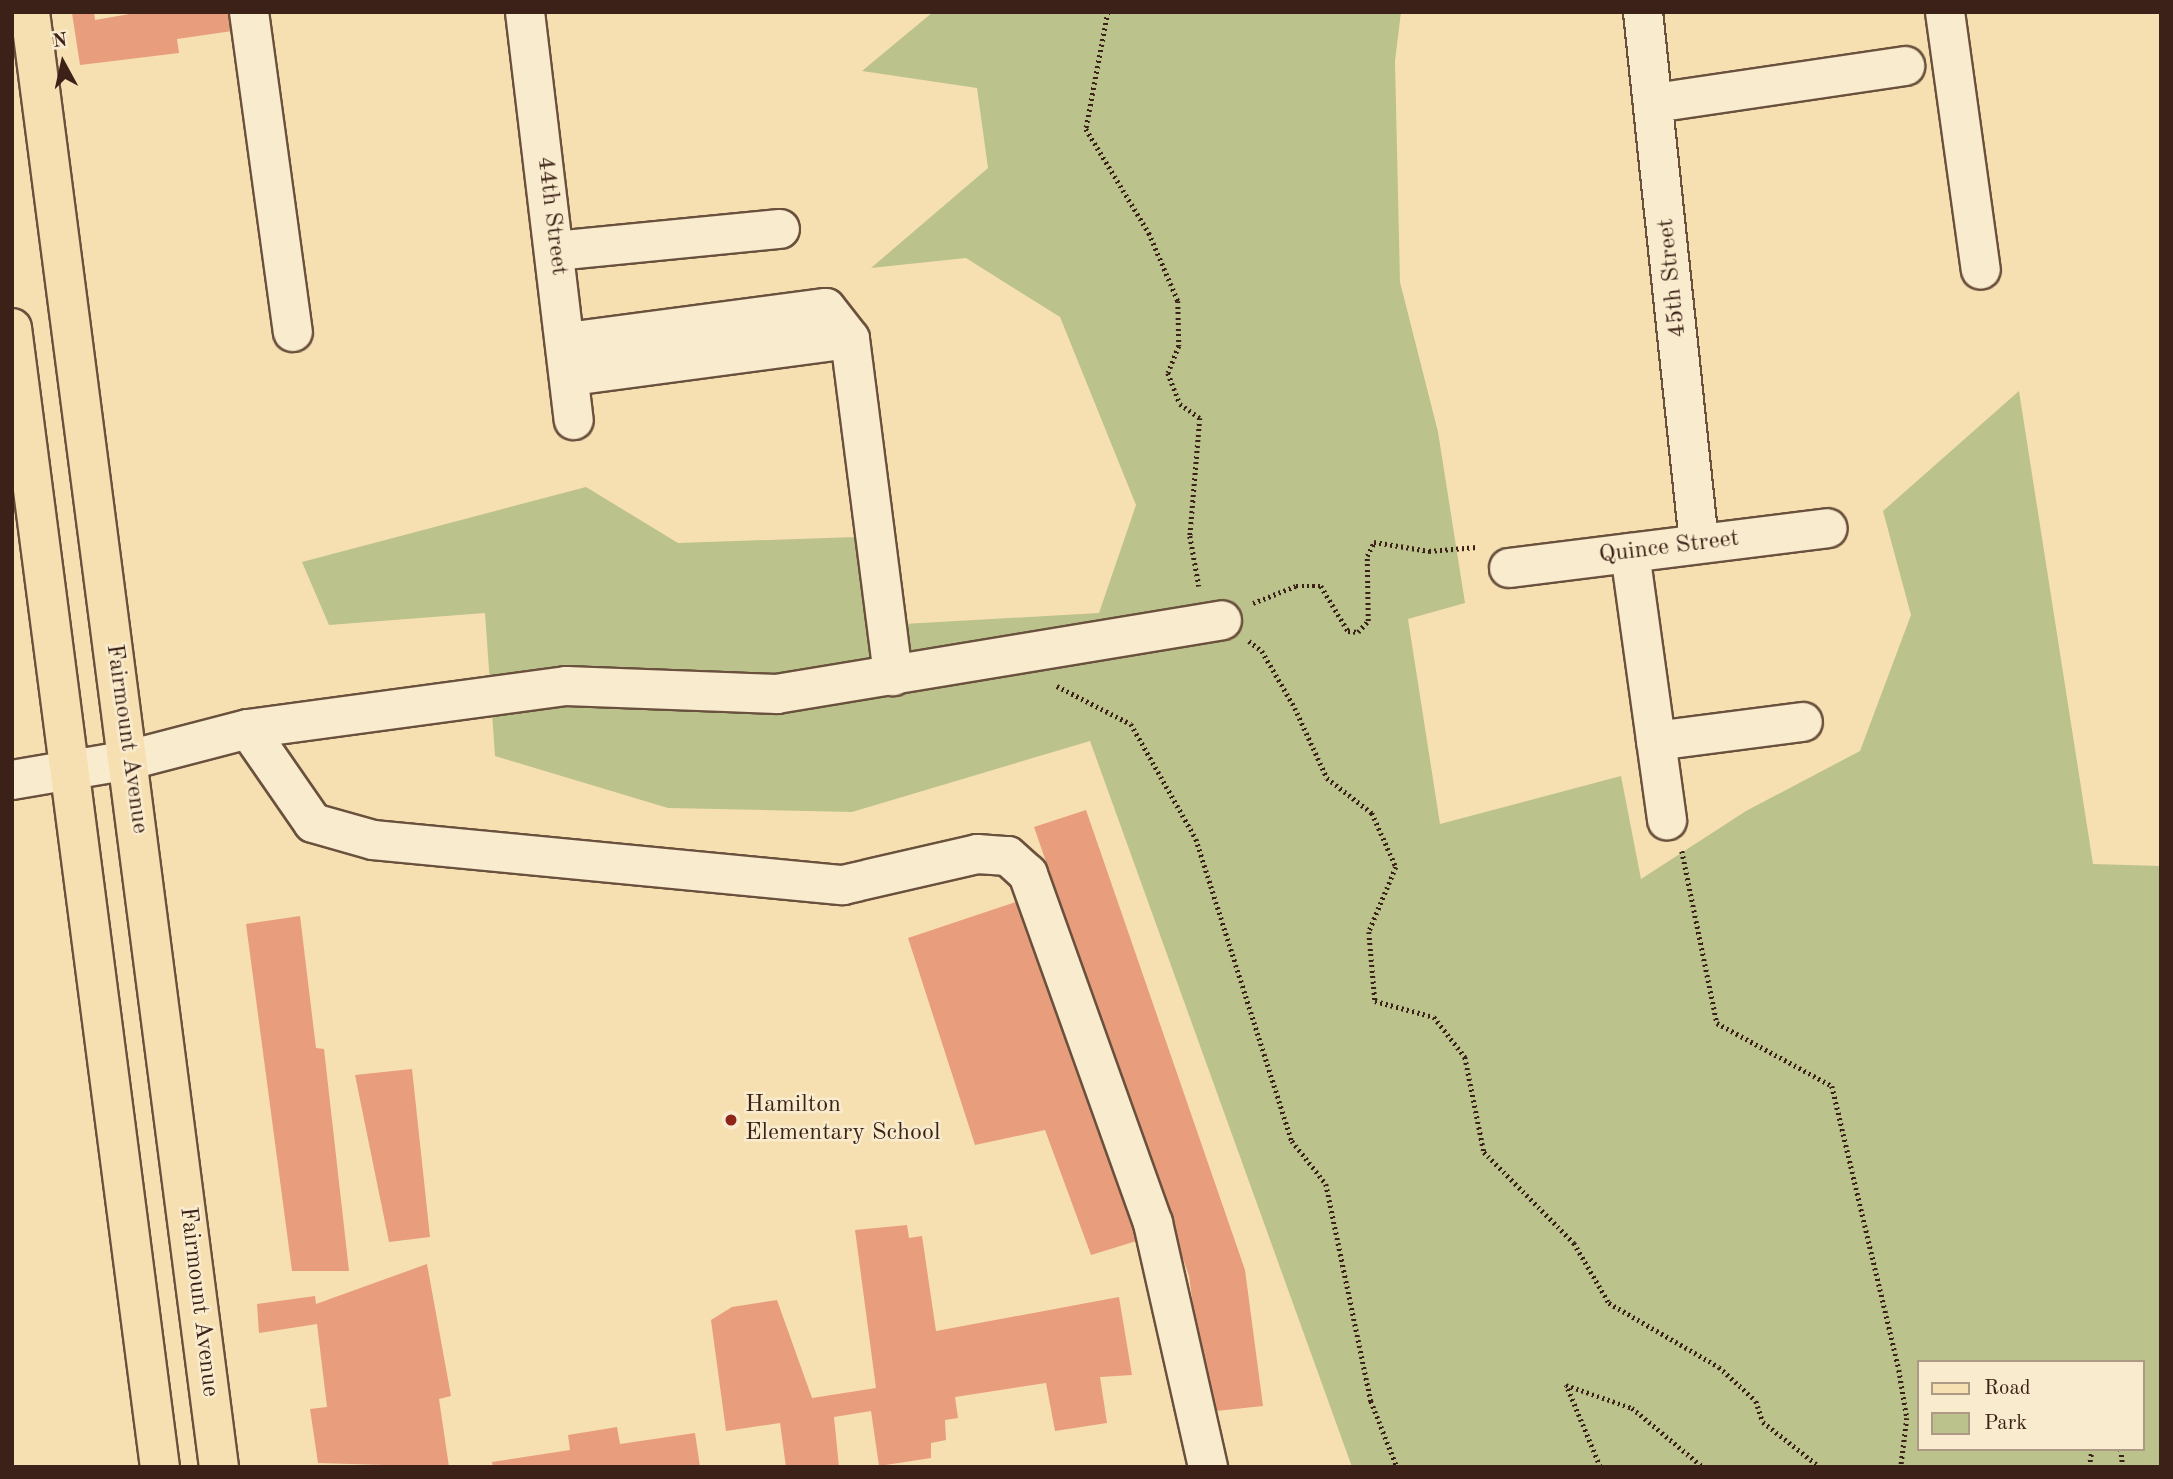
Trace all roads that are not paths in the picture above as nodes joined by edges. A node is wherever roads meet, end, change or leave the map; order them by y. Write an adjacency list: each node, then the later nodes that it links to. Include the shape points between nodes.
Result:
1 (30, 12): 24 (main road, Fairmount Avenue)
2 (249, 12): 12 (street)
3 (525, 12): 9 (street, 44th Street)
4 (1643, 12): 7 (street, 45th Street)
5 (1945, 12): 10 (street)
6 (1905, 66): 7 (street)
7 (1655, 103): 16 (street, 45th Street)
8 (780, 229): 9 (street)
9 (555, 251): 13 (street, 44th Street)
10 (1981, 270)
11 (12, 328): 25 (main road)
12 (293, 332)
13 (569, 359): 14 (street, 44th Street); 20 (street, via 850,339)
14 (574, 420)
15 (1828, 528): 16 (street, Quince Street)
16 (1699, 543): 17 (street, Quince Street)
17 (1630, 552): 18 (street, Quince Street); 23 (street)
18 (1502, 556)
19 (1222, 620): 20 (street)
20 (894, 676): 22 (street, via 777,694 566,686)
21 (1803, 722): 23 (street)
22 (248, 729): 24 (street); 30 (street, via 313,823 373,840 843,885 977,854 1008,856 1028,874 1153,1223)
23 (1656, 741): 27 (street)
24 (129, 760): 25 (street); 29 (main road, Fairmount Avenue)
25 (69, 771): 26 (street); 28 (main road)
26 (12, 780)
27 (1667, 820)
28 (160, 1467)
29 (219, 1467)
30 (1208, 1467)

